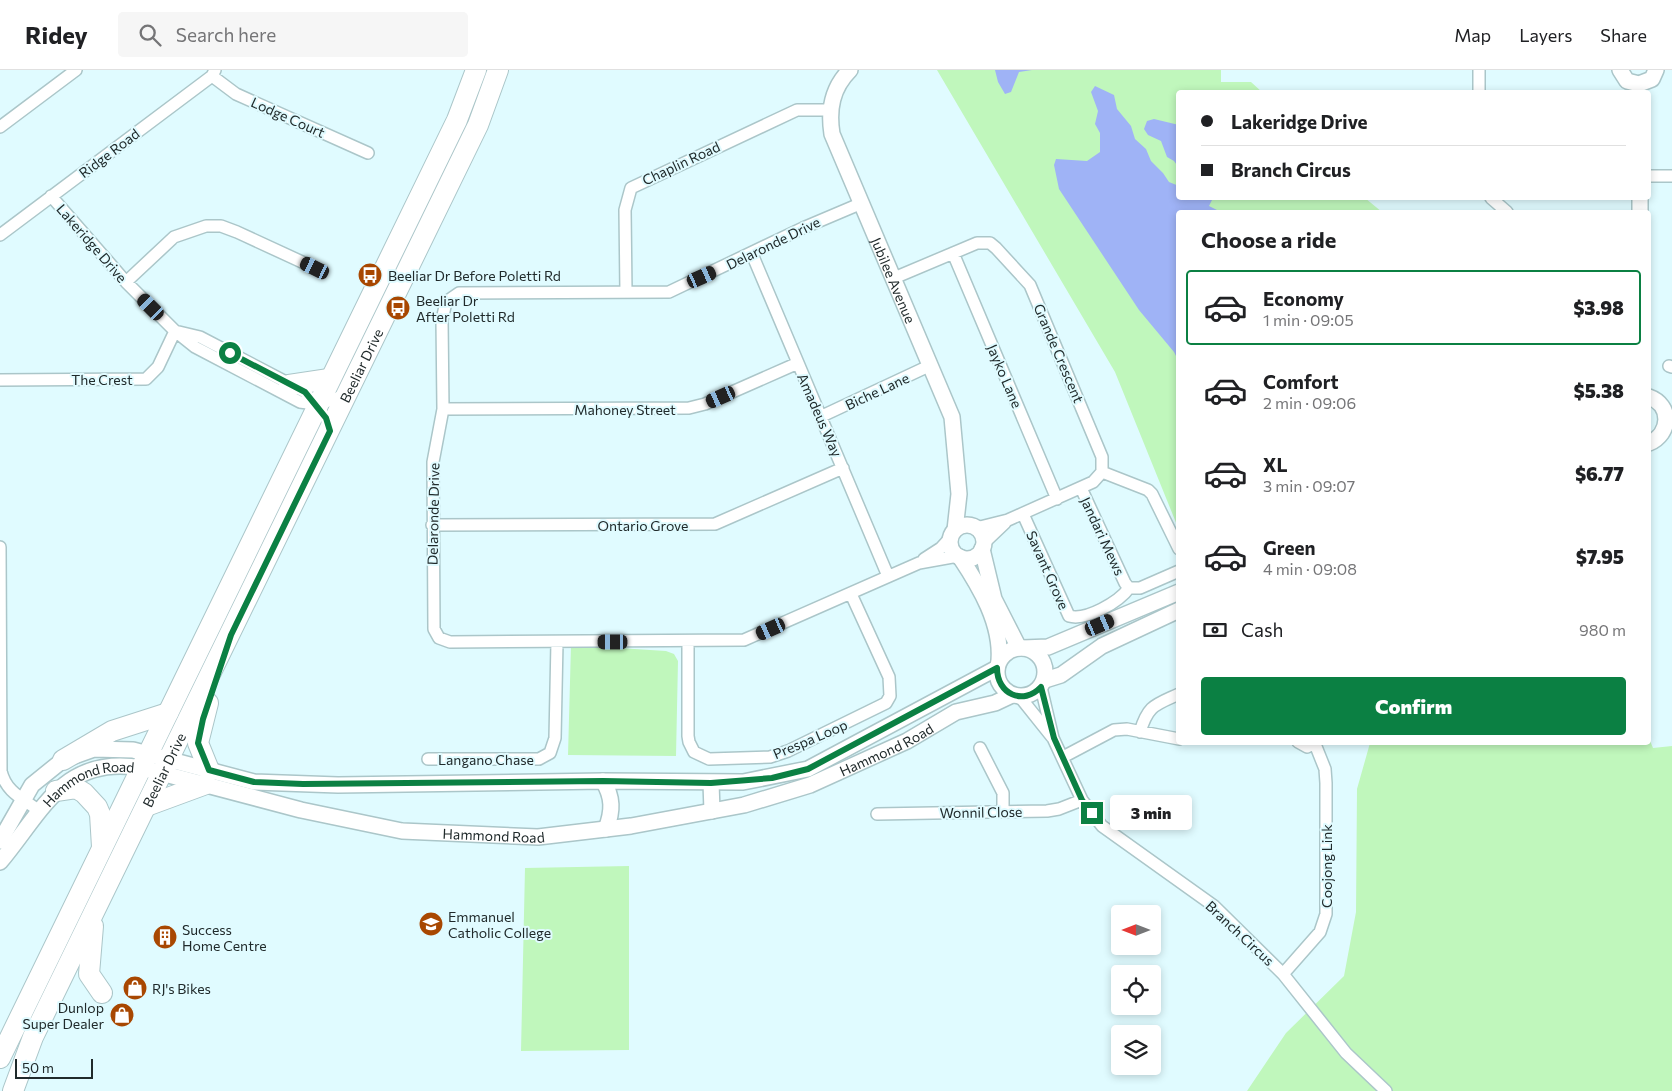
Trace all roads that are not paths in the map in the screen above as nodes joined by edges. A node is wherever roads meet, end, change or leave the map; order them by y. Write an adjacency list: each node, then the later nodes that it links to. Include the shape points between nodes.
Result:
1 (76, 70): 11 (street)
2 (476, 70): 29 (highway, Beeliar Drive, via 457,120)
3 (498, 70): 32 (highway, Beeliar Drive, via 478,125)
4 (850, 70): 10 (main road, Jubilee Avenue, via 836,87)
5 (1479, 70): 9 (street)
6 (1620, 70): 8 (main road, via 1627,80)
7 (214, 73): 12 (street, Lodge Court, via 236,94); 15 (street, Ridge Road)
8 (1648, 81)
9 (1479, 90)
10 (830, 110): 17 (main road, Jubilee Avenue, via 832,134); 25 (street, Chaplin Road, via 796,110 631,188 625,210)
11 (0, 127)
12 (368, 153)
13 (1651, 176): 14 (street)
14 (1672, 176)
15 (51, 196): 19 (street, Ridge Road); 24 (street, Lakeridge Drive)
16 (1493, 200): 18 (street)
17 (862, 203): 21 (street, Delaronde Drive); 23 (main road, Jubilee Avenue)
18 (1505, 210)
19 (0, 235)
20 (953, 253): 23 (street, Grande Crescent); 41 (street, Grande Crescent, via 977,242 990,243 1030,285 1102,457); 44 (street, Jayko Lane)
21 (752, 254): 25 (street, Delaronde Drive, via 669,292); 27 (street, Amadeus Way)
22 (315, 268): 24 (street, via 237,232 221,226 206,226 174,237)
23 (894, 278): 28 (main road, Jubilee Avenue)
24 (126, 282): 26 (street, Lakeridge Drive)
25 (626, 292): 35 (street, Delaronde Drive, via 459,293 452,296 446,302 442,320)
26 (175, 331): 30 (street, The Crest, via 158,367 146,379); 31 (street, via 200,337); 34 (street, Lakeridge Drive, via 195,347 300,402)
27 (798, 363): 35 (street, Mahoney Street, via 689,408); 36 (street, Amadeus Way)
28 (932, 365): 36 (street, Biche Lane); 43 (main road, Jubilee Avenue, via 952,417)
29 (329, 379): 31 (highway); 34 (highway, Beeliar Drive)
30 (0, 380)
31 (289, 385): 34 (street, via 305,392)
32 (349, 392): 34 (street, via 331,402); 37 (highway, Beeliar Drive)
33 (1656, 397): 38 (main road, via 1666,414)
34 (316, 405): 37 (street, via 326,418); 69 (highway, Beeliar Drive)
35 (443, 408): 47 (street, Delaronde Drive, via 433,462)
36 (822, 416): 40 (street, Amadeus Way)
37 (330, 431): 61 (highway, Beeliar Drive)
38 (1667, 432): 39 (main road)
39 (1651, 442)
40 (843, 468): 47 (street, Ontario Grove, via 715,524); 56 (street, Amadeus Way)
41 (1102, 472): 42 (street, via 1096,480); 50 (street, via 1148,490)
42 (1081, 488): 44 (street); 57 (street, Jandari Mews)
43 (960, 494): 48 (main road, Jubilee Avenue); 49 (main road, Jubilee Avenue)
44 (1057, 499): 45 (street)
45 (1023, 514): 46 (street); 57 (street, Savant Grove, via 1069,616 1080,618 1113,603)
46 (1008, 520): 48 (street); 51 (street)
47 (432, 525): 62 (street, Delaronde Drive, via 432,623 439,638 450,642)
48 (976, 528): 49 (main road, via 964,525); 51 (main road, via 982,535)
49 (953, 534): 53 (main road, via 952,549); 54 (street, Delaronde Drive, via 941,548)
50 (1176, 543)
51 (983, 546): 53 (main road, via 971,558); 64 (main road, via 994,599)
52 (0, 547): 85 (street, via 2,771 4,783)
53 (959, 557): 54 (street, Delaronde Drive); 65 (main road, via 976,583 993,622 1000,648)
54 (919, 563): 56 (street, Delaronde Drive)
55 (1176, 572): 57 (street, Jandari Mews, via 1140,588)
56 (888, 576): 59 (street, Delaronde Drive)
57 (1129, 588)
58 (1176, 593): 64 (main road, via 1048,647)
59 (851, 594): 63 (street, Delaronde Drive, via 749,639); 63 (street, Prespa Loop, via 889,677 890,696 886,704 770,757 709,759 699,756 690,747)
60 (1176, 611): 66 (main road, via 1102,646)
61 (231, 635): 79 (highway, Beeliar Drive); 80 (highway, via 198,743)
62 (557, 642): 63 (street, Delaronde Drive); 76 (street, Langano Chase, via 555,738 550,753 539,759)
63 (688, 642)
64 (1021, 648): 65 (main road, via 1004,654); 66 (main road, via 1039,655 1044,662)
65 (998, 665): 68 (main road, via 1000,684); 82 (main road, Hammond Road, via 808,769 772,778)
66 (1043, 683): 68 (main road, via 1032,694); 71 (street, Branch Circus)
67 (1176, 695): 70 (street, via 1151,707)
68 (1016, 696): 71 (street, Branch Circus); 90 (main road, Hammond Road, via 956,712 907,741 810,785)
69 (168, 713): 77 (highway, via 112,731); 78 (highway, Beeliar Drive)
70 (1140, 732): 72 (street); 75 (street, via 1114,730)
71 (1054, 738): 75 (street, Branch Circus)
72 (1176, 738)
73 (1317, 745): 98 (street, Coojong Link, via 1326,783 1326,914 1320,932)
74 (980, 748): 91 (street, via 1002,793)
75 (1063, 757): 86 (street, Branch Circus)
76 (428, 758)
77 (63, 760): 78 (main road, Hammond Road, via 94,749 108,748); 85 (main road, Hammond Road, via 32,785)
78 (145, 761): 79 (main road, Hammond Road); 84 (main road, Hammond Road, via 105,766 85,773); 95 (highway, Beeliar Drive)
79 (167, 766): 80 (main road, Hammond Road); 87 (highway, Beeliar Drive)
80 (208, 777): 83 (main road, Hammond Road); 87 (highway); 89 (main road, Hammond Road)
81 (603, 781): 82 (main road, Hammond Road); 83 (main road, Hammond Road); 93 (main road, via 610,792 612,814)
82 (711, 783): 90 (main road)
83 (303, 784): 89 (main road)
84 (56, 791): 88 (main road, Hammond Road); 95 (highway, via 76,788 97,807)
85 (23, 799): 88 (street); 94 (main road, Hammond Road)
86 (1082, 800): 91 (street, Wonnil Close, via 1047,811); 98 (street, Branch Circus, via 1102,826 1214,906)
87 (149, 804): 97 (highway, Beeliar Drive)
88 (38, 810): 96 (main road, Hammond Road)
89 (301, 810): 93 (main road, Hammond Road, via 402,832 538,837)
90 (712, 811): 93 (main road, Hammond Road)
91 (1003, 811): 92 (street, Wonnil Close)
92 (877, 814)
93 (606, 829)
94 (0, 841)
95 (102, 849): 100 (highway, Beeliar Drive)
96 (0, 862)
97 (94, 914): 99 (highway, via 88,974); 101 (highway, Beeliar Drive, via 34,1037)
98 (1283, 974): 102 (street, Branch Circus, via 1346,1053)
99 (102, 993)
100 (0, 1058)
101 (13, 1091)
102 (1386, 1091)

